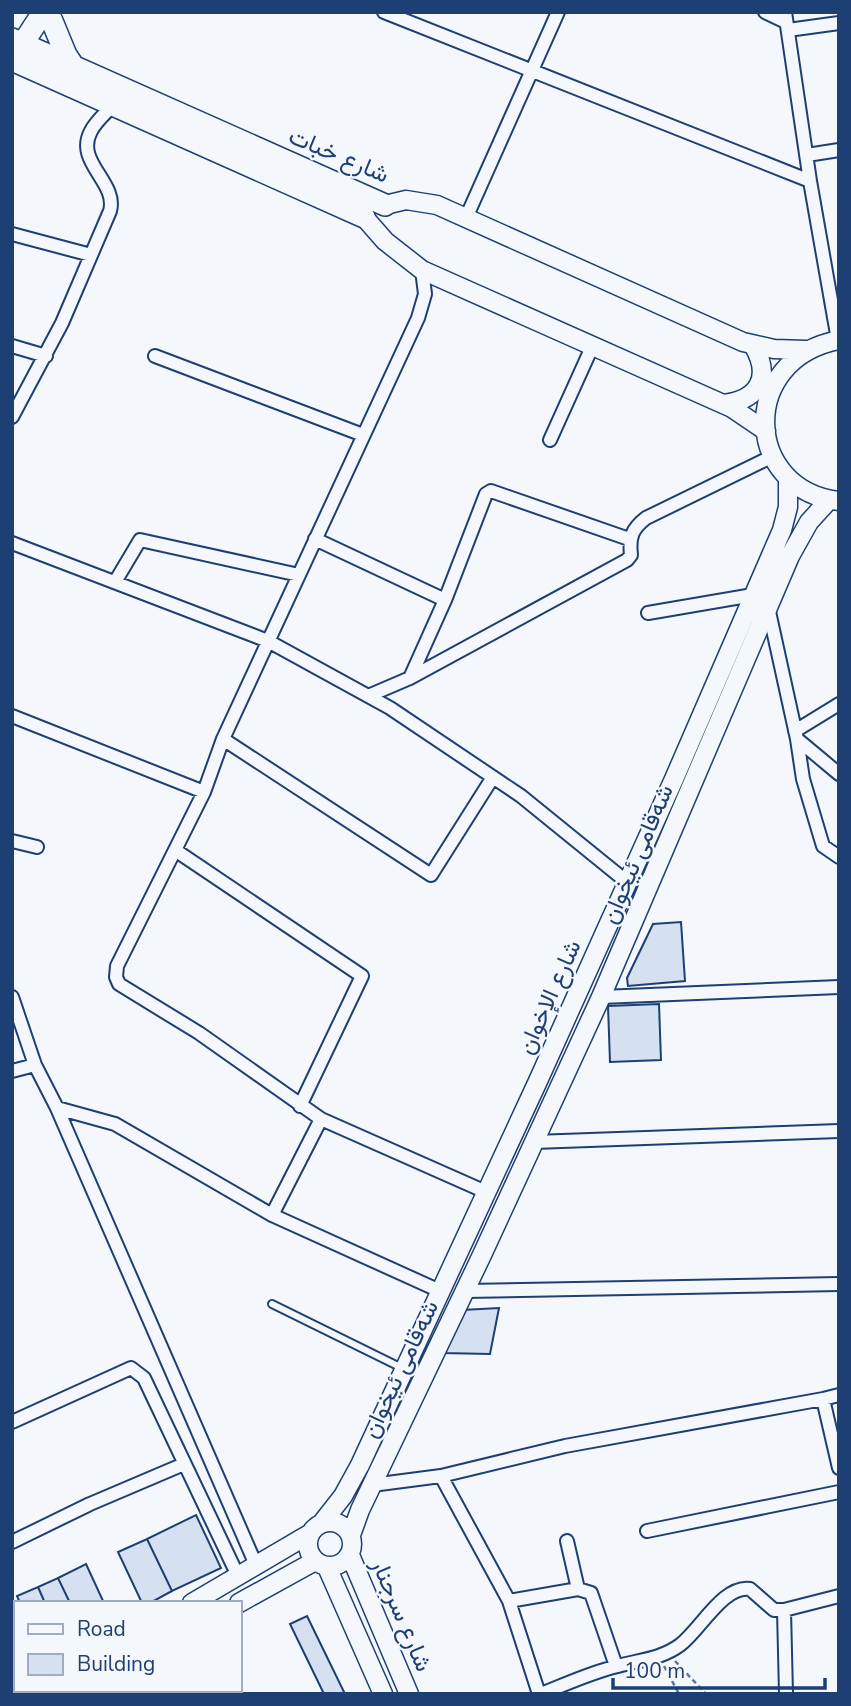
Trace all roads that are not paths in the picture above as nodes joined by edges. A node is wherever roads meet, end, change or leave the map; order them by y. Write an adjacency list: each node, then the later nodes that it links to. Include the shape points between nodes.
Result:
1 (384, 12): 9 (street)
2 (558, 12): 9 (street)
3 (765, 12): 5 (street)
4 (47, 15): 7 (main road); 8 (main road)
5 (786, 21): 6 (street); 12 (street)
6 (839, 23)
7 (15, 47): 8 (main road, شارع خبات); 10 (main road, شارع خبات)
8 (74, 67): 14 (main road, شارع خبات)
9 (531, 72): 13 (street); 16 (street)
10 (112, 106): 15 (main road, شارع خبات); 18 (street, via 88,139 91,163 112,204)
11 (839, 149): 12 (street)
12 (807, 155): 13 (street)
13 (810, 181): 20 (street)
14 (385, 205): 16 (main road, شارع خبات, via 415,200)
15 (364, 217): 19 (main road, شارع خبات)
16 (466, 218): 22 (main road, شارع خبات)
17 (12, 234): 18 (street)
18 (91, 255): 25 (street)
19 (422, 270): 23 (main road, شارع خبات); 30 (street, via 422,306)
20 (839, 340): 24 (main road)
21 (12, 345): 25 (street)
22 (754, 345): 24 (main road, شارع خبات); 27 (main road, via 762,362 762,378 753,395)
23 (592, 347): 27 (main road, شارع خبات); 31 (street)
24 (806, 350): 29 (main road, via 775,381 766,409)
25 (46, 356): 28 (street)
26 (155, 356): 30 (street)
27 (723, 404): 29 (main road, شارع خبات)
28 (12, 417)
29 (766, 431): 32 (main road)
30 (363, 435): 37 (street)
31 (550, 440)
32 (773, 456): 33 (main road); 38 (street, via 646,518)
33 (788, 478): 34 (main road, via 807,492); 35 (main road, شارع الإخوان)
34 (834, 501): 36 (main road, شەقامی ئیخوان)
35 (787, 517): 36 (main road, via 801,513); 42 (main road, شارع الإخوان)
36 (809, 522): 44 (main road, شەقامی ئیخوان)
37 (315, 539): 40 (street); 43 (street)
38 (629, 539): 43 (street, via 491,491); 47 (street, via 631,555 627,560)
39 (12, 543): 41 (street)
40 (299, 575): 41 (street, via 140,540); 46 (street)
41 (115, 582): 46 (street)
42 (753, 595): 45 (street); 60 (main road, شارع الإخوان)
43 (445, 600): 47 (street)
44 (768, 607): 51 (street); 63 (main road, شەقامی ئیخوان)
45 (648, 613)
46 (268, 641): 48 (street); 52 (street)
47 (410, 678): 48 (street)
48 (368, 696): 54 (street)
49 (839, 704): 51 (street)
50 (12, 716): 55 (street)
51 (796, 735): 53 (street); 59 (street, via 803,779 823,846)
52 (223, 739): 54 (street, via 431,875); 55 (street)
53 (839, 774)
54 (493, 777): 60 (street)
55 (204, 792): 58 (street)
56 (12, 841): 57 (street)
57 (37, 847)
58 (175, 850): 68 (street, via 117,966 119,984 199,1033); 68 (street, via 362,976)
59 (839, 857)
60 (627, 883): 66 (main road, شارع الإخوان)
61 (839, 986): 63 (street)
62 (12, 997): 64 (street)
63 (601, 998): 67 (main road, شەقامی ئیخوان)
64 (36, 1065): 65 (street); 69 (street)
65 (12, 1071)
66 (538, 1081): 67 (main road); 73 (main road, شارع الإخوان)
67 (558, 1090): 72 (main road, شەقامی ئیخوان)
68 (300, 1105): 70 (street)
69 (57, 1108): 74 (street, via 115,1124); 95 (street)
70 (321, 1119): 73 (street); 74 (street)
71 (839, 1131): 72 (street)
72 (534, 1142): 77 (main road, شەقامی ئیخوان)
73 (486, 1192): 76 (main road, شارع الإخوان)
74 (272, 1215): 76 (street)
75 (839, 1284): 77 (street)
76 (440, 1291): 79 (main road, شارع الإخوان)
77 (465, 1291): 86 (main road, شەقامی ئیخوان)
78 (272, 1304): 79 (lane)
79 (404, 1369): 88 (main road, شارع الإخوان, via 352,1481)
80 (839, 1395): 81 (street)
81 (823, 1399): 84 (street); 85 (street, via 565,1446)
82 (12, 1422): 83 (street, via 131,1368 144,1378)
83 (184, 1464): 92 (street); 96 (street)
84 (839, 1468)
85 (441, 1476): 86 (street); 101 (street)
86 (372, 1485): 90 (main road, شەقامی ئیخوان)
87 (839, 1492): 89 (street)
88 (316, 1528): 90 (main road, via 328,1522 341,1525); 94 (main road, via 308,1545); 95 (main road)
89 (647, 1531)
90 (351, 1535): 93 (main road)
91 (567, 1541): 97 (street)
92 (12, 1542)
93 (350, 1555): 94 (main road, via 340,1564); 99 (main road, شارع سرجنار)
94 (321, 1564): 102 (main road); 103 (main road, شارع سرجنار)
95 (256, 1566): 96 (main road)
96 (237, 1576): 100 (main road)
97 (578, 1589): 101 (street); 105 (street, via 591,1593)
98 (839, 1596): 104 (street)
99 (368, 1598): 103 (main road); 107 (main road, شارع سرجنار)
100 (195, 1601)
101 (509, 1601): 108 (street)
102 (242, 1602)
103 (347, 1609): 106 (main road, شارع سرجنار)
104 (784, 1610): 105 (street, via 774,1610 750,1589 736,1590 677,1647 659,1657); 109 (street)
105 (616, 1666): 108 (street)
106 (383, 1694)
107 (409, 1694)
108 (540, 1694)
109 (786, 1694)

